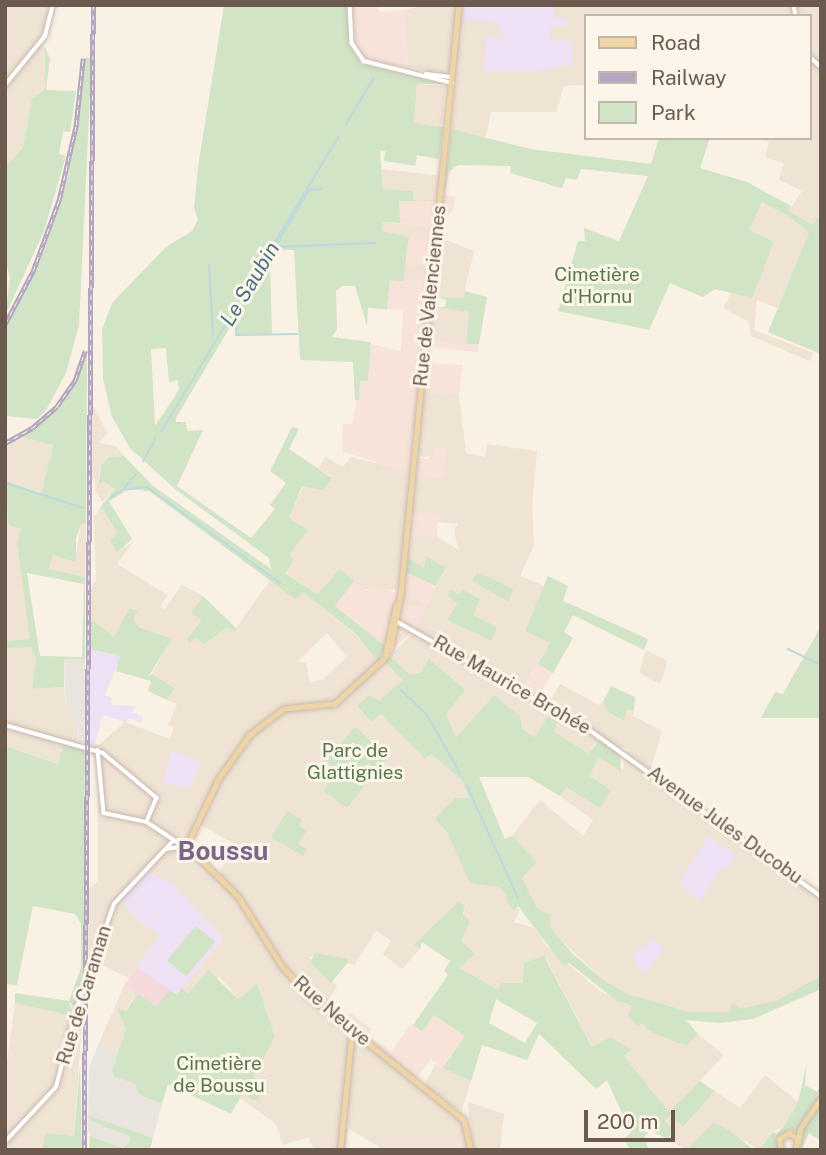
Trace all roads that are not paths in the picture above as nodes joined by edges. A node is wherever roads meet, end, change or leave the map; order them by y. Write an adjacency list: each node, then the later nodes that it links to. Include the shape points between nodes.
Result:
1 (53, 5): 7 (street, via 42,41)
2 (350, 5): 4 (street, via 352,43 362,59)
3 (460, 5): 5 (main road, Rue de Valenciennes)
4 (421, 75): 5 (street); 6 (street)
5 (452, 76): 6 (main road, Rue de Valenciennes)
6 (452, 83): 8 (main road, Rue de Valenciennes)
7 (5, 85)
8 (395, 620): 11 (street, Rue Maurice Brohée); 14 (main road, Rue de Valenciennes, via 385,656 333,705 288,707 267,720 228,764)
9 (5, 724): 10 (street)
10 (96, 749): 12 (street, via 157,797); 12 (street, via 101,808 108,814)
11 (628, 755): 16 (street, Avenue Jules Ducobu)
12 (147, 822): 13 (street)
13 (173, 841): 14 (street); 15 (street, Rue de Caraman)
14 (188, 847): 15 (street); 17 (main road, Rue Neuve, via 238,897 290,975)
15 (166, 849): 21 (street, Rue de Caraman, via 114,904 77,1007 54,1091)
16 (821, 895)
17 (352, 1030): 24 (main road); 25 (main road, Rue Neuve, via 461,1117)
18 (821, 1098): 19 (main road)
19 (800, 1129): 20 (main road); 22 (main road)
20 (792, 1134): 22 (main road); 23 (main road, via 780,1137)
21 (5, 1142)
22 (798, 1146)
23 (780, 1149)
24 (340, 1150)
25 (471, 1150)

